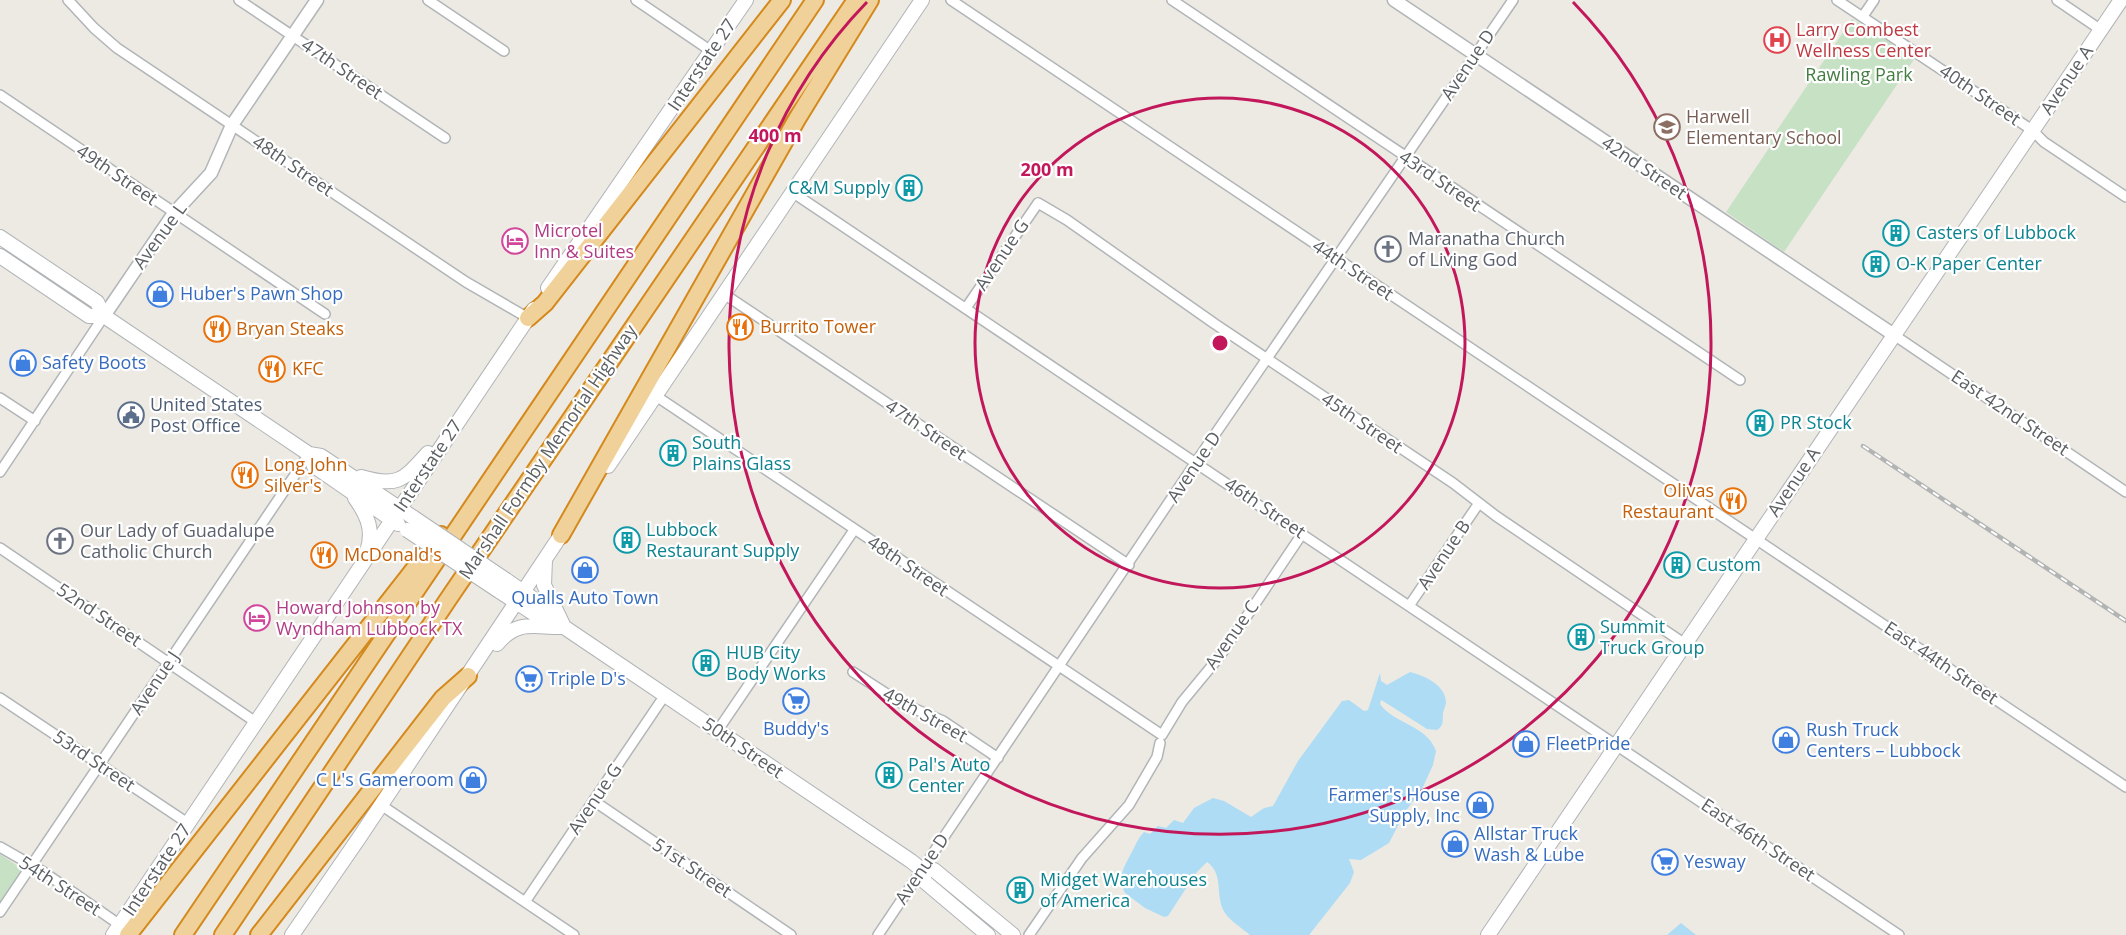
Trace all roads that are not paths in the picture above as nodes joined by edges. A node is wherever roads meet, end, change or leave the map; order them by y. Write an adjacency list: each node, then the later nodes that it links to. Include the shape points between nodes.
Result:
1 (68, 0): 27 (street, 48th Street, via 105,38)
2 (239, 0): 22 (street, 47th Street)
3 (316, 0): 22 (street, Avenue L)
4 (428, 0): 23 (street)
5 (636, 0): 24 (street)
6 (746, 0): 24 (main road, Interstate 27)
7 (782, 0): 42 (highway, via 545,303)
8 (814, 0): 50 (highway, Marshall Formby Memorial Highway)
9 (856, 0): 96 (highway, Marshall Formby Memorial Highway)
10 (870, 0): 62 (highway, via 796,119)
11 (922, 0): 31 (main road)
12 (951, 0): 37 (street, 44th Street)
13 (1172, 0): 30 (street, 43rd Street)
14 (1394, 0): 25 (street, 42nd Street)
15 (1513, 0): 25 (street, Avenue D)
16 (1837, 0): 20 (street, 40th Street)
17 (1874, 0): 20 (street)
18 (2057, 0): 21 (street)
19 (2121, 0): 21 (main road, Avenue A)
20 (1863, 16): 28 (street, 40th Street)
21 (2101, 30): 28 (main road, Avenue A)
22 (292, 36): 27 (street, Avenue L); 29 (street, 47th Street)
23 (504, 51)
24 (711, 51): 42 (main road, Interstate 27)
25 (1476, 55): 30 (street, Avenue D); 43 (street, 42nd Street)
26 (0, 95): 34 (street, 49th Street)
27 (232, 125): 34 (street, Avenue L, via 211,173); 42 (street, 48th Street, via 466,282)
28 (2032, 130): 32 (street, 40th Street); 43 (main road, Avenue A)
29 (445, 138)
30 (1405, 158): 37 (street, Avenue D); 45 (street, 43rd Street)
31 (792, 192): 38 (main road); 39 (street, 46th Street)
32 (2126, 197)
33 (1038, 203): 39 (street, Avenue G); 44 (street, 45th Street)
34 (174, 213): 40 (street, 49th Street); 41 (street, Avenue L)
35 (0, 237): 41 (main road, 50th Street, via 97,302)
36 (0, 256): 41 (main road, 50th Street, via 89,316)
37 (1337, 259): 44 (street, Avenue D); 63 (street, 44th Street)
38 (724, 294): 46 (main road); 66 (street, 47th Street)
39 (966, 308): 52 (street, 46th Street)
40 (325, 314)
41 (104, 316): 48 (street, Avenue L); 51 (main road, 50th Street)
42 (528, 318): 49 (main road, Interstate 27)
43 (1894, 335): 56 (street, East 42nd Street); 63 (main road, Avenue A)
44 (1267, 359): 52 (street, Avenue D); 57 (street, 45th Street)
45 (1740, 380)
46 (656, 396): 60 (street, 48th Street); 62 (main road)
47 (0, 398): 48 (street)
48 (35, 421): 54 (street, Avenue L)
49 (457, 423): 53 (main road, via 405,478 373,481); 58 (main road, Interstate 27)
50 (524, 432): 94 (highway); 95 (highway, Marshall Formby Memorial Highway)
51 (309, 454): 53 (main road, 50th Street, via 321,456); 55 (main road, 50th Street, via 314,466); 73 (street, Avenue J)
52 (1196, 462): 61 (street, 46th Street); 66 (street, Avenue D)
53 (341, 469): 58 (main road, 50th Street)
54 (0, 472)
55 (350, 492): 59 (main road, 50th Street); 67 (main road, via 370,525 370,543)
56 (2126, 492)
57 (1479, 503): 70 (street, Avenue B); 72 (street, 45th Street)
58 (400, 508): 59 (main road, Interstate 27); 68 (main road, 50th Street, bridge)
59 (392, 520): 67 (main road, Interstate 27); 68 (main road, 50th Street, bridge)
60 (854, 530): 74 (street, 48th Street); 80 (street)
61 (1302, 534): 70 (street, 46th Street); 81 (street, Avenue C, via 1220,657 1182,702)
62 (561, 536): 65 (main road)
63 (1755, 540): 72 (main road, Avenue A); 85 (street, East 44th Street)
64 (0, 548): 73 (street, 52nd Street)
65 (546, 558): 69 (main road); 71 (main road, via 544,585)
66 (1129, 565): 74 (street, Avenue D)
67 (360, 568): 79 (main road, Interstate 27)
68 (502, 585): 69 (main road, 50th Street)
69 (520, 597): 71 (main road, 50th Street); 75 (main road)
70 (1409, 606): 82 (street, 46th Street)
71 (560, 624): 75 (main road, via 511,630); 77 (main road, 50th Street)
72 (1685, 644): 82 (main road, Avenue A)
73 (168, 663): 79 (street, 52nd Street); 84 (street, Avenue J)
74 (1058, 667): 81 (street, 48th Street); 83 (street, Avenue D)
75 (471, 671): 87 (main road); 97 (highway, via 443,698)
76 (853, 672): 83 (street, 49th Street, via 894,699 943,721)
77 (665, 695): 80 (main road, 50th Street); 86 (street, Avenue G)
78 (0, 698): 84 (street, 53rd Street)
79 (257, 723): 88 (main road, Interstate 27)
80 (718, 730): 91 (main road, 50th Street)
81 (1161, 739): 104 (street, Avenue C, via 1157,757 1129,805 1082,858)
82 (1616, 746): 105 (main road, Avenue A); 106 (street, East 46th Street)
83 (998, 758): 91 (street, Avenue D)
84 (100, 764): 88 (street, 53rd Street); 90 (street, Avenue J)
85 (2126, 787)
86 (594, 801): 92 (street, Avenue G); 100 (street, 51st Street)
87 (381, 805): 92 (street); 98 (main road)
88 (189, 824): 94 (main road, Interstate 27)
89 (0, 847): 90 (street, 54th Street)
90 (31, 866): 93 (street, Avenue J); 94 (street, 54th Street)
91 (921, 869): 101 (street, Avenue D); 102 (main road, 50th Street, via 925,882); 103 (main road, 50th Street, via 934,870)
92 (525, 902): 99 (street)
93 (0, 912)
94 (121, 932)
95 (183, 935)
96 (223, 935)
97 (259, 935)
98 (292, 935)
99 (574, 935)
100 (791, 935)
101 (878, 935)
102 (988, 935)
103 (1013, 935)
104 (1029, 935)
105 (1488, 935)
106 (1899, 935)

